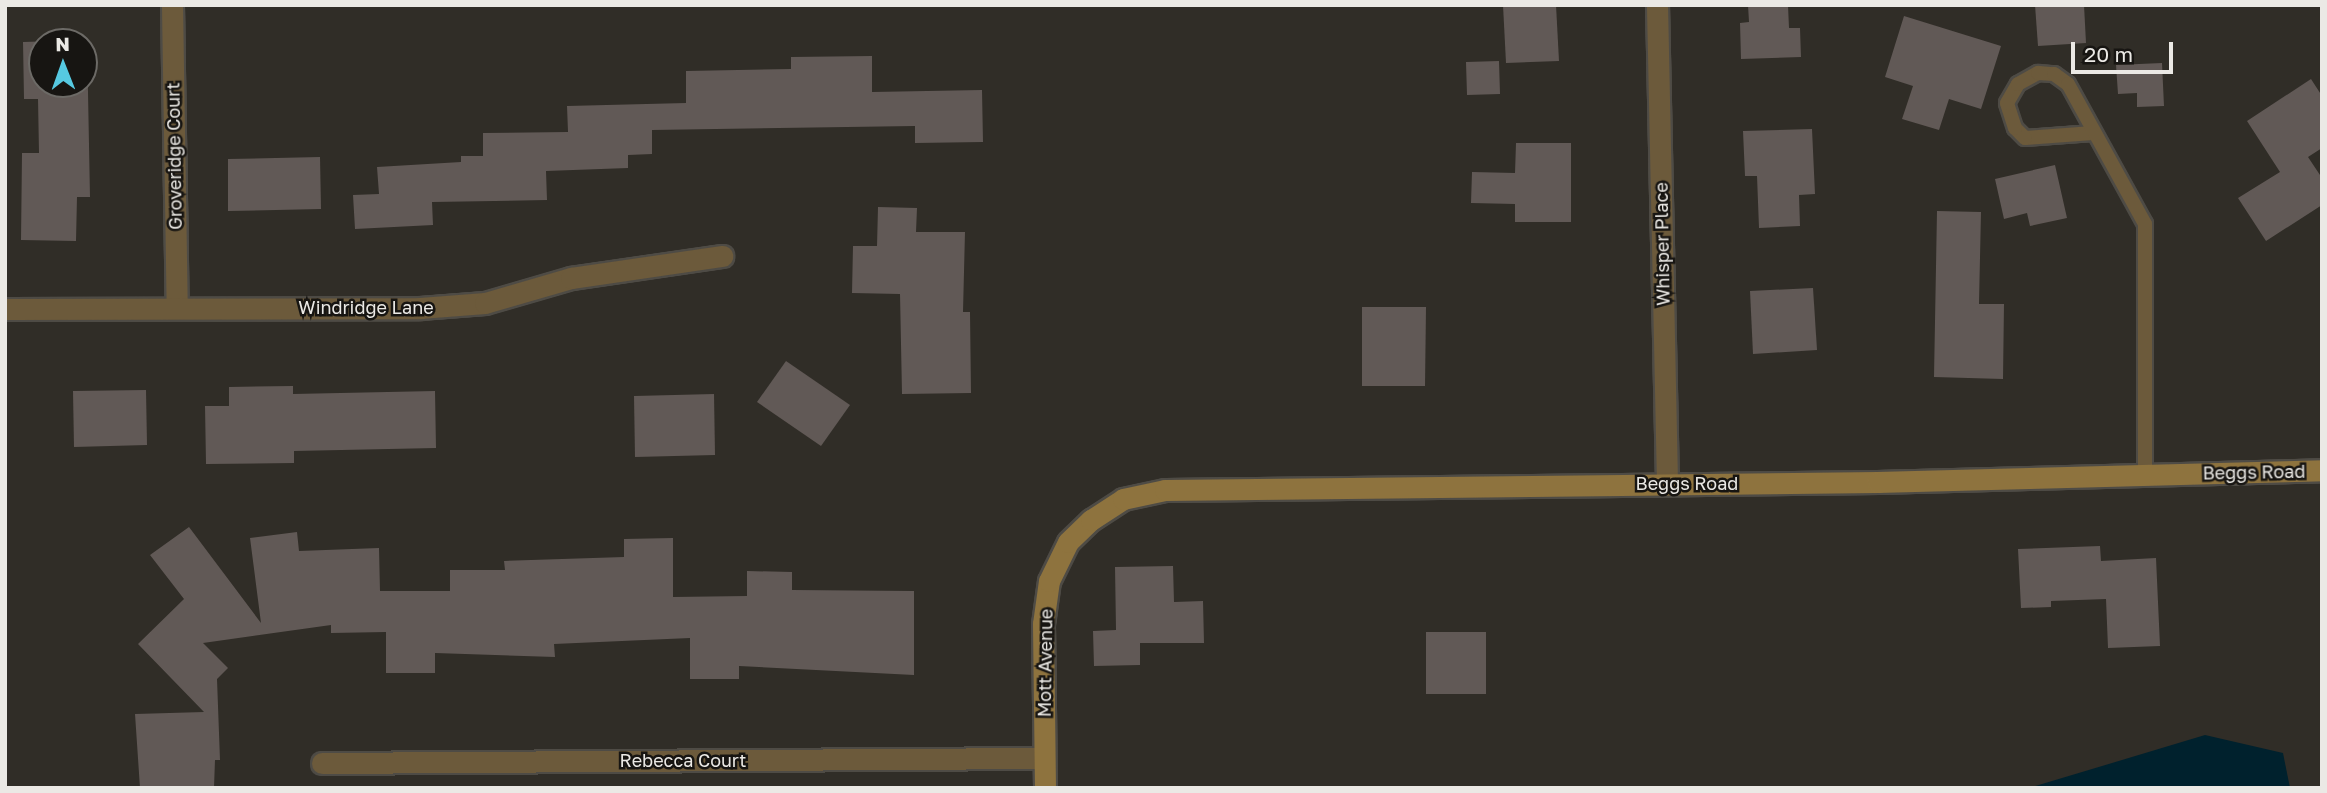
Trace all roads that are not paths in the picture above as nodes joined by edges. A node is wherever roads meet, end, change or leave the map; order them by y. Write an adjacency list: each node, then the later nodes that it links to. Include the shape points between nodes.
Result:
1 (172, 5): 5 (street, Groveridge Court)
2 (1657, 5): 9 (street, Whisper Place)
3 (2093, 133): 3 (lane, via 2068,83 2054,74 2038,73 2018,84 2007,103 2015,128 2025,138); 8 (lane, via 2113,160 2146,234)
4 (722, 256): 5 (street, Windridge Lane, via 570,278 485,303 419,308)
5 (177, 307): 6 (street, Windridge Lane)
6 (5, 309)
7 (2322, 470): 8 (street, Beggs Road)
8 (2145, 475): 9 (street, Beggs Road)
9 (1667, 483): 10 (street, Beggs Road, via 1165,490 1123,499)
10 (1068, 542): 11 (street, Mott Avenue, via 1049,581 1043,624)
11 (1044, 758): 12 (street, Rebecca Court); 13 (street, Mott Avenue)
12 (322, 763)
13 (1045, 788)

